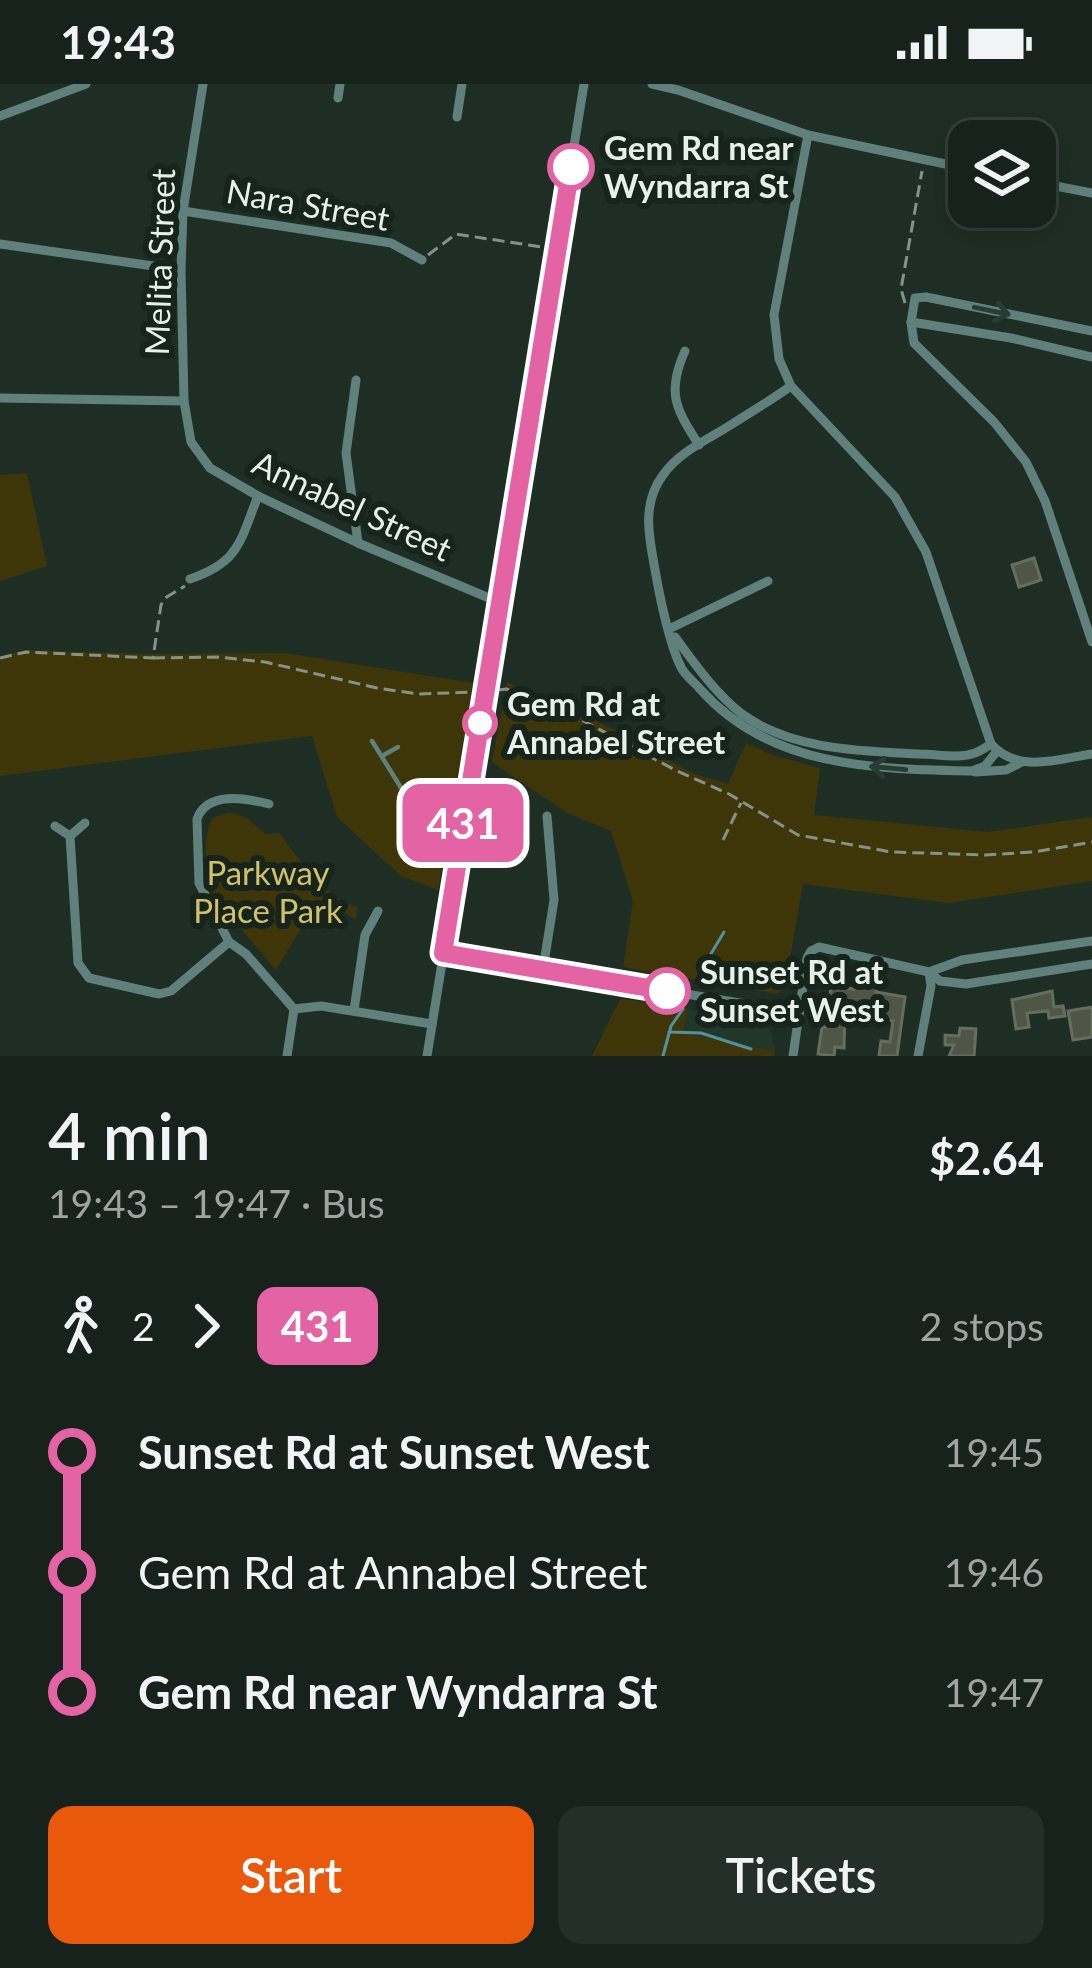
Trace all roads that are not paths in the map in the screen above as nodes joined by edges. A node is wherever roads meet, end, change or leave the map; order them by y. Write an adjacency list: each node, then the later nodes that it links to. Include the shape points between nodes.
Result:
1 (86, 84): 8 (street)
2 (202, 84): 14 (street, Melita Street)
3 (340, 84): 7 (street)
4 (462, 84): 9 (street)
5 (584, 84): 32 (street)
6 (652, 84): 10 (street)
7 (338, 98)
8 (0, 116)
9 (457, 117)
10 (808, 136): 11 (street); 23 (street, via 774,315)
11 (948, 165)
12 (1056, 186): 13 (street)
13 (1092, 194)
14 (183, 211): 16 (street, Nara Street, via 392,243); 17 (street, Melita Street)
15 (0, 244): 17 (street)
16 (422, 260)
17 (181, 270): 25 (street, Melita Street)
18 (910, 322): 19 (street, one-way to 19, via 915,298 926,297); 21 (street); 34 (street, via 914,343 1026,462)
19 (1092, 332)
20 (685, 351): 27 (street, via 674,381 677,410)
21 (1092, 357)
22 (356, 380): 29 (street, via 346,453)
23 (791, 386): 27 (street); 37 (street, via 895,497 926,552)
24 (0, 398): 25 (street)
25 (184, 401): 26 (street, Melita Street)
26 (191, 442): 28 (street, Annabel Street, via 210,468)
27 (699, 445): 33 (street, via 651,495 647,522)
28 (258, 496): 29 (street, Annabel Street); 30 (street, via 236,551)
29 (358, 543): 32 (street, Annabel Street)
30 (190, 579)
31 (768, 581): 33 (street)
32 (501, 603): 47 (street)
33 (669, 629): 37 (street, via 720,695 778,733 890,752); 41 (street, one-way to 33, via 864,766 775,745 716,706 682,668)
34 (1092, 642)
35 (372, 741): 39 (lane)
36 (398, 747): 39 (lane)
37 (994, 748): 40 (street); 41 (street)
38 (1092, 754): 40 (street)
39 (382, 756): 47 (lane, via 436,844)
40 (1022, 762): 41 (street)
41 (972, 771)
42 (269, 804): 50 (street, via 212,801 196,819 199,883)
43 (547, 816): 53 (street, via 554,900)
44 (85, 823): 46 (street)
45 (55, 826): 46 (street)
46 (70, 836): 50 (street, via 78,963 88,978 159,994)
47 (459, 850): 51 (street)
48 (378, 911): 56 (street, via 365,935)
49 (1092, 941): 54 (street)
50 (229, 943): 55 (street)
51 (443, 953): 53 (street); 58 (street)
52 (1092, 964): 54 (street, via 966,984)
53 (543, 969): 57 (street)
54 (929, 972): 57 (street, via 819,947 807,958); 62 (street)
55 (294, 1009): 56 (street); 59 (street)
56 (354, 1010): 58 (street)
57 (799, 1013): 61 (street)
58 (432, 1024): 60 (street)
59 (287, 1056)
60 (427, 1056)
61 (793, 1056)
62 (918, 1056)

